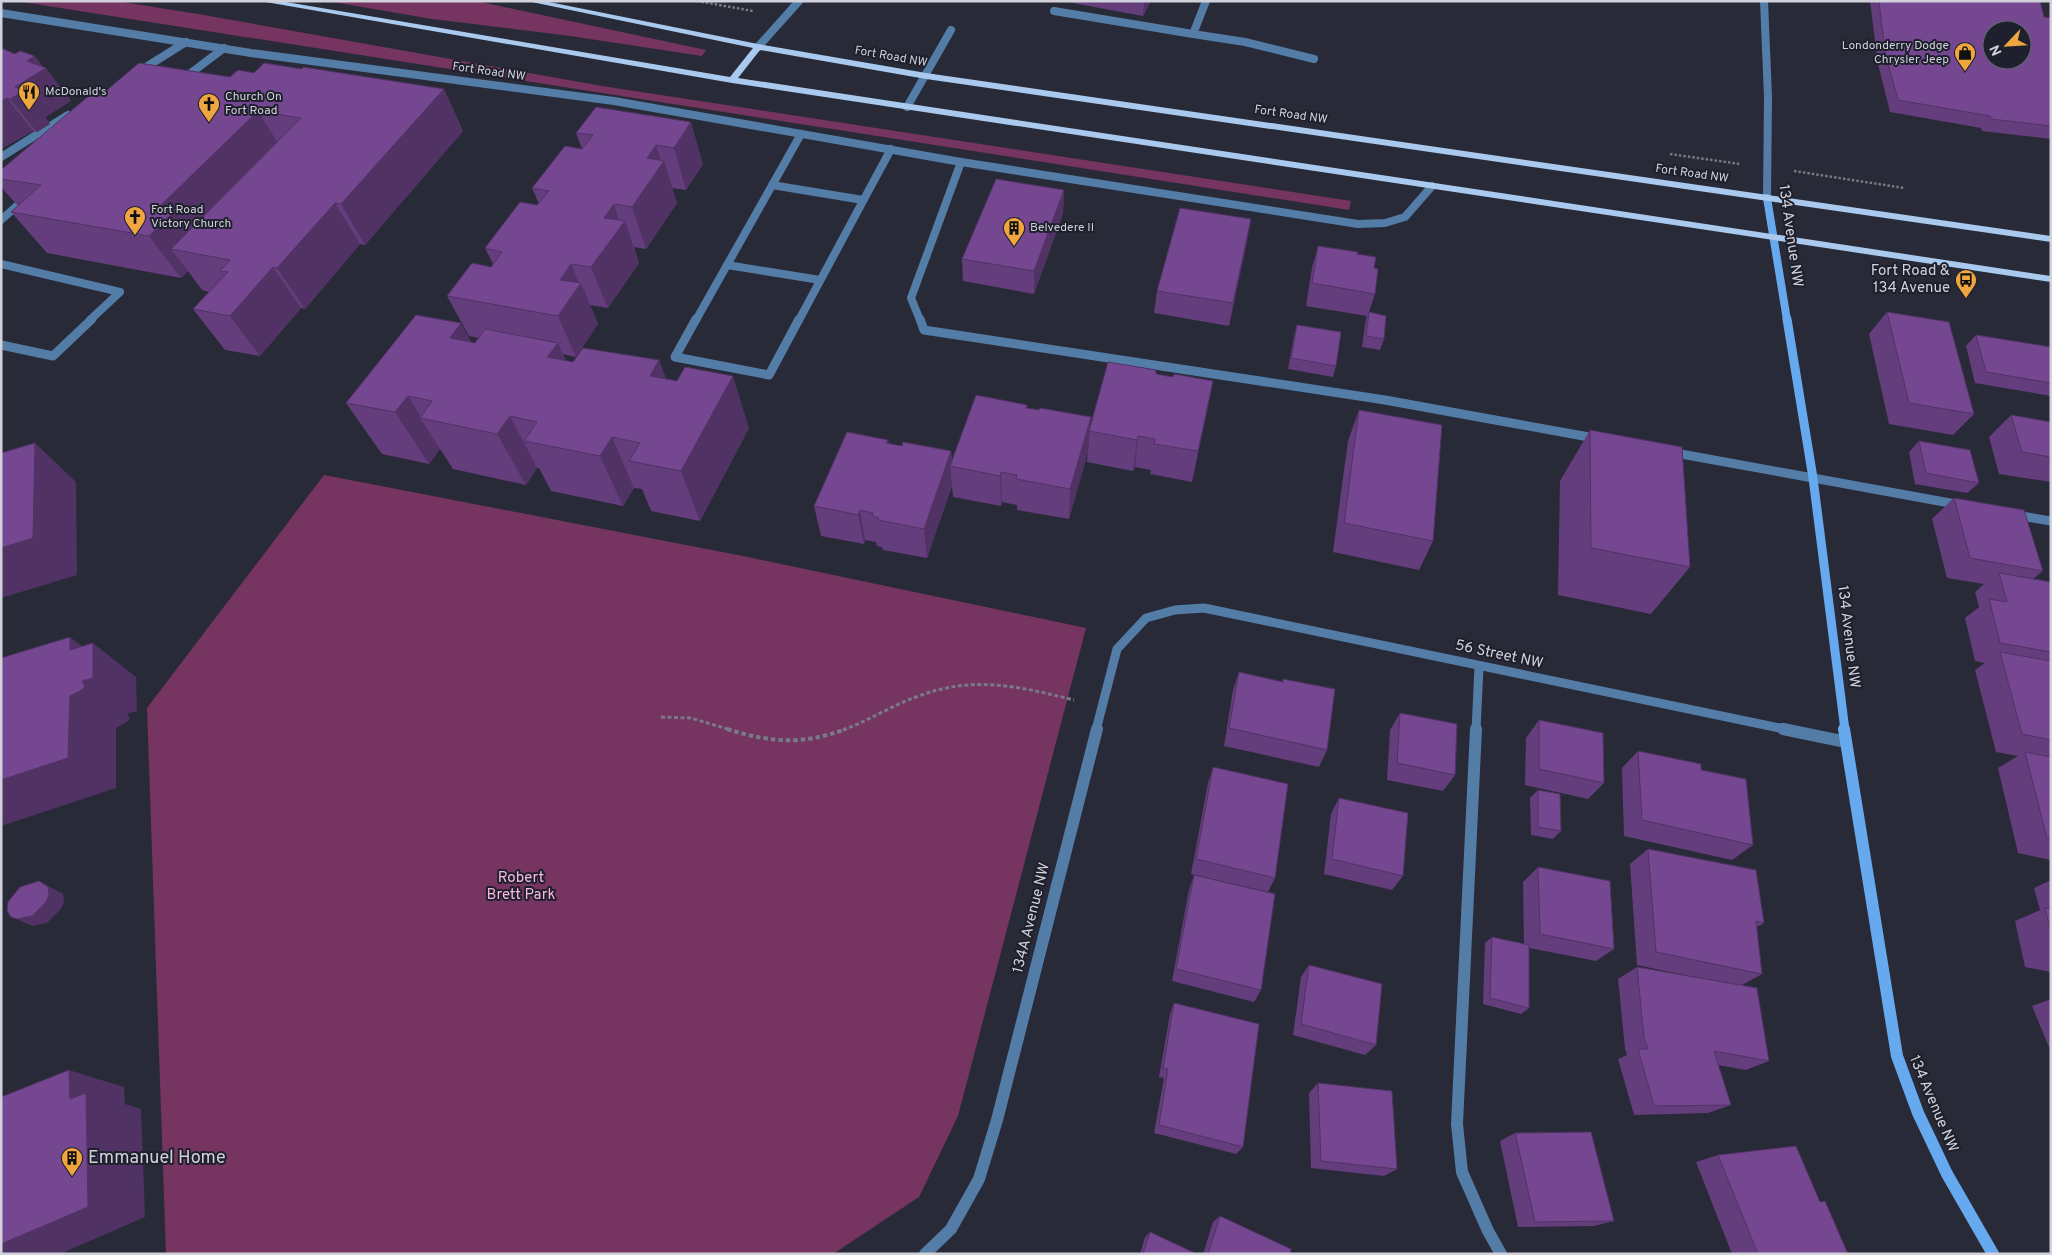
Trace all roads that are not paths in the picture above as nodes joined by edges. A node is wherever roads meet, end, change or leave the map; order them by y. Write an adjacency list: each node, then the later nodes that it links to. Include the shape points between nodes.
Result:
1 (264, 1): 16 (main road)
2 (531, 1): 11 (main road, Fort Road NW)
3 (799, 1): 11 (street)
4 (1206, 1): 9 (street)
5 (1764, 1): 27 (street, 134 Avenue NW, via 1768,97)
6 (1054, 11): 9 (street)
7 (1, 13): 10 (street, Fort Road NW)
8 (951, 30): 14 (street)
9 (1193, 34): 13 (street, via 1245,42)
10 (186, 42): 12 (street, Fort Road NW); 15 (street)
11 (758, 47): 14 (main road, Fort Road NW); 16 (main road)
12 (224, 48): 17 (street); 20 (street, Fort Road NW, via 614,101)
13 (1314, 60)
14 (926, 76): 18 (street); 27 (main road, Fort Road NW)
15 (127, 79)
16 (732, 80): 18 (main road)
17 (174, 86)
18 (907, 107): 25 (main road)
19 (77, 110): 22 (street)
20 (801, 134): 21 (street, Fort Road NW); 24 (street)
21 (891, 149): 23 (street, Fort Road NW); 28 (street)
22 (1, 157)
23 (961, 162): 25 (street, Fort Road NW, via 1358,224 1385,223 1405,217); 37 (street, via 911,298 924,330 1385,400)
24 (772, 185): 28 (street); 33 (street)
25 (1432, 186): 30 (main road)
26 (36, 189): 29 (street)
27 (1767, 198): 30 (street, 134 Avenue NW); 31 (main road, Fort Road NW)
28 (863, 200): 35 (street)
29 (1, 220)
30 (1774, 238): 34 (main road); 39 (street, 134 Avenue NW)
31 (2051, 239)
32 (1, 264): 36 (street, via 120,292 53,356)
33 (728, 265): 35 (street); 35 (street, via 675,357 769,375)
34 (2051, 279)
35 (820, 280)
36 (1, 345)
37 (1608, 441)
38 (1657, 450): 39 (street)
39 (1812, 478): 40 (street); 45 (street, 134 Avenue NW)
40 (1974, 508)
41 (2003, 513): 42 (street)
42 (2051, 521)
43 (1146, 618): 44 (street, 56 Street NW, via 1175,610 1204,608); 46 (street, 134A Avenue NW, via 1117,649 979,1179 951,1229)
44 (1479, 667): 45 (street, 56 Street NW); 47 (street, via 1457,1124 1462,1172)
45 (1846, 742): 48 (street, 134 Avenue NW, via 1897,1056 1918,1113 1947,1174)
46 (925, 1254)
47 (1501, 1254)
48 (1993, 1254)

